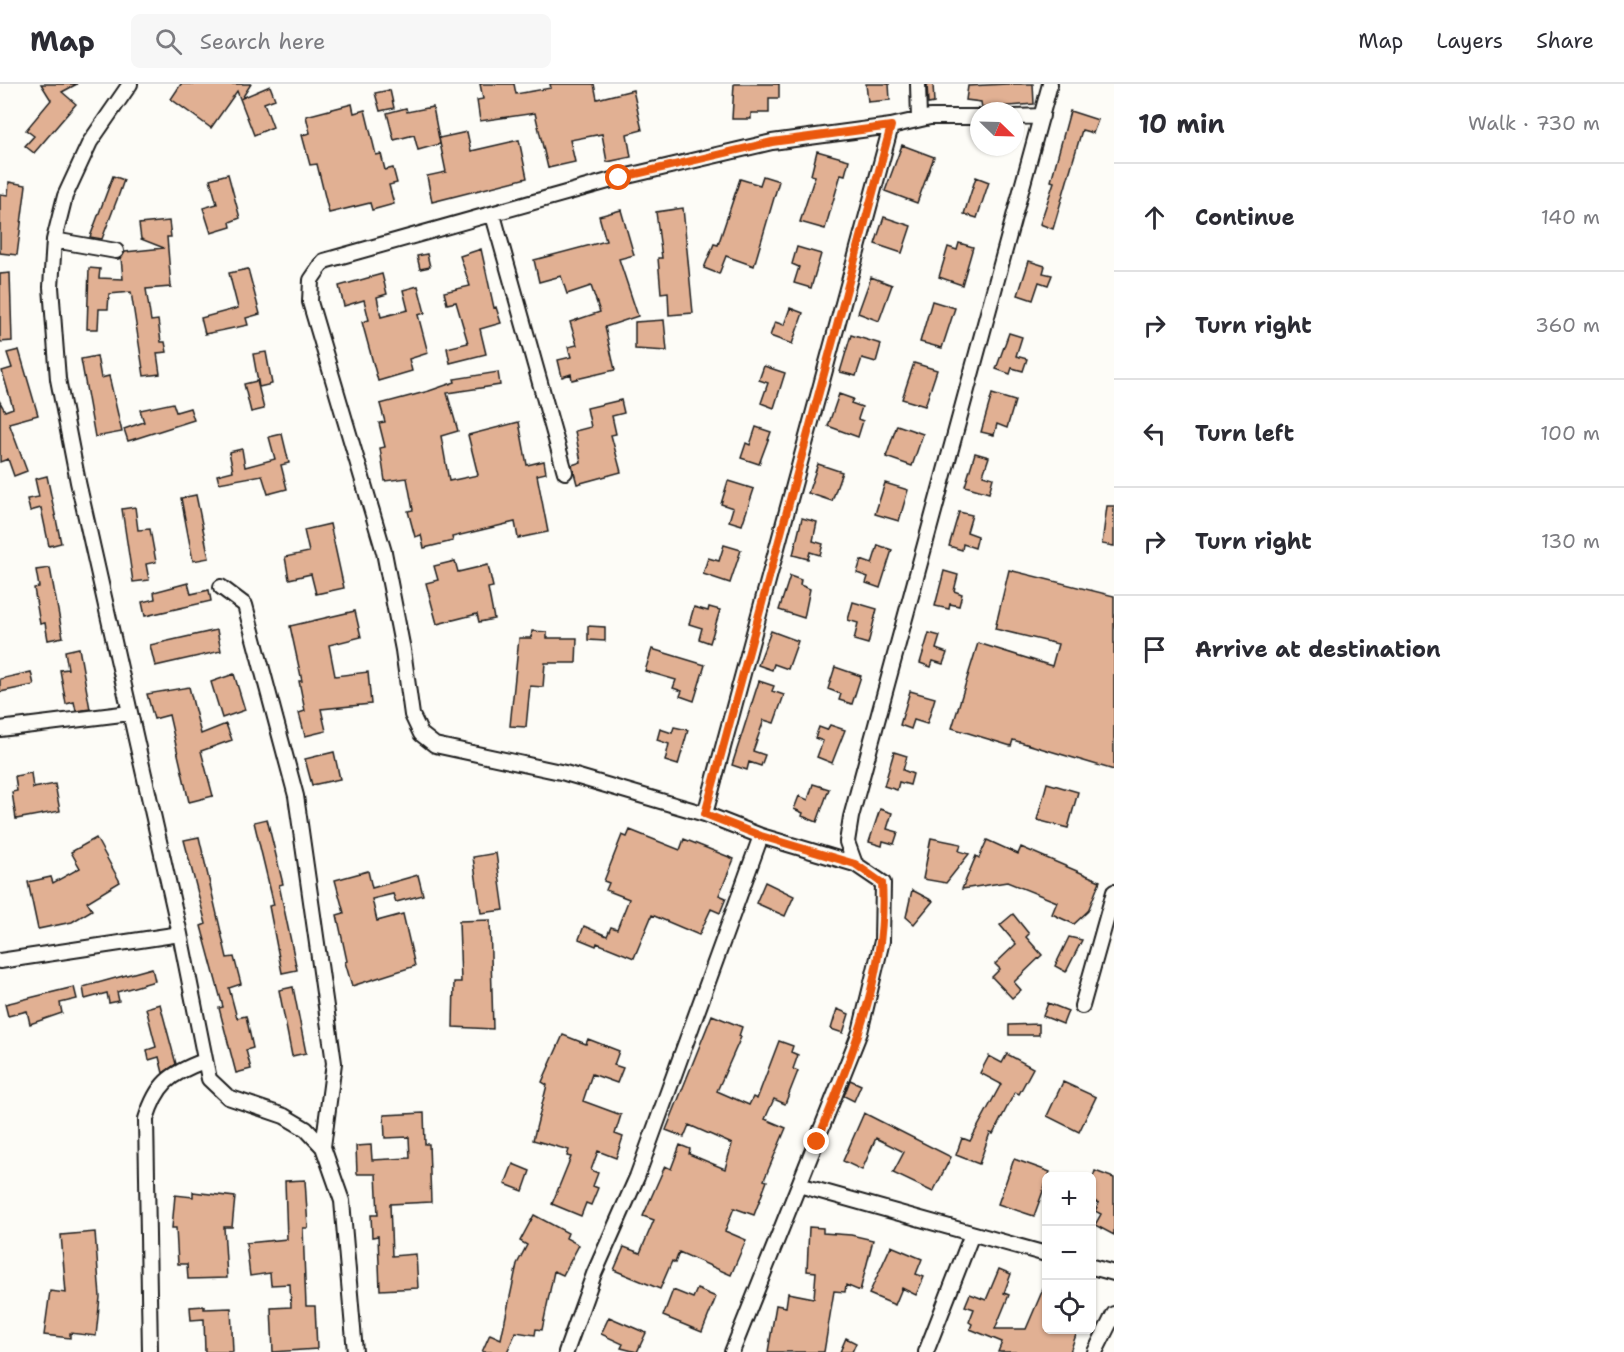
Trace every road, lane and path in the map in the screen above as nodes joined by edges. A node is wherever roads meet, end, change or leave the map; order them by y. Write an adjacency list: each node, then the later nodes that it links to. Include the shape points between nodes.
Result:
1 (130, 84): 10 (street, via 90,142 65,196)
2 (918, 84): 7 (street)
3 (1050, 84): 6 (street)
4 (970, 117): 7 (street)
5 (1024, 117): 6 (street)
6 (1042, 117): 18 (street, via 850,817 847,842)
7 (919, 119): 8 (street)
8 (891, 126): 9 (street, via 772,142 619,178); 16 (street)
9 (493, 215): 12 (street); 16 (street, via 324,261 311,280 310,302 384,552 412,715 421,735 435,745 565,773)
10 (54, 240): 11 (street); 14 (street, via 51,287 58,379)
11 (116, 251)
12 (565, 472)
13 (221, 587): 24 (street, via 244,605 296,796 334,1064)
14 (130, 713): 15 (street); 20 (street)
15 (0, 729)
16 (705, 814): 17 (street)
17 (761, 836): 18 (street); 33 (street, via 637,1177 594,1274)
18 (855, 864): 25 (street, via 882,883 882,941 860,1032)
19 (1114, 892): 22 (street)
20 (180, 934): 21 (street); 23 (street)
21 (0, 961)
22 (1082, 1006)
23 (204, 1061): 24 (street, via 209,1079 228,1097 284,1116 306,1129); 31 (street, via 166,1080 153,1095 146,1119)
24 (323, 1147): 32 (street, via 342,1201)
25 (799, 1185): 26 (street); 34 (street)
26 (972, 1234): 27 (street); 35 (street)
27 (1042, 1253)
28 (1096, 1268): 29 (street)
29 (1114, 1273)
30 (1114, 1314): 36 (street)
31 (150, 1352)
32 (355, 1352)
33 (566, 1352)
34 (732, 1352)
35 (926, 1352)
36 (1095, 1352)

